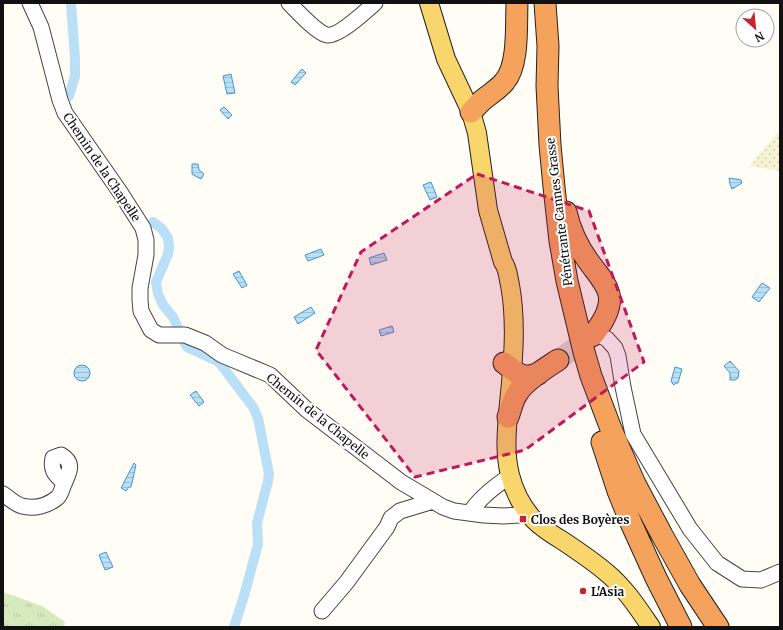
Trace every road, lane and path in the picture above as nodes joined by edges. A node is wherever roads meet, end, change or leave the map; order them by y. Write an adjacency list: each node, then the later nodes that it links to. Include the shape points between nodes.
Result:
1 (30, 3): 19 (street, Chemin de la Chapelle, via 42,27 65,113 143,228 146,255 140,288 141,311 151,330 159,335 181,335 205,343 222,355 270,375 307,410 400,482)
2 (289, 3): 3 (street, via 322,33 328,35 340,31)
3 (376, 3)
4 (429, 3): 9 (main road, via 446,59)
5 (518, 3): 9 (highway, via 515,55 510,75 498,89)
6 (532, 3): 15 (highway, Pénétrante Cannes Grasse, via 538,156 549,252 575,366)
7 (545, 3): 8 (highway, Pénétrante Cannes Grasse)
8 (548, 46): 10 (highway, via 568,223 609,294 607,313); 28 (highway, Pénétrante Cannes Grasse, via 550,145 560,241 567,281 591,376 635,484 690,585)
9 (473, 103): 12 (main road, via 488,210 503,262 509,300)
10 (592, 336): 22 (street, via 607,339 615,348 633,434 690,529 717,563 742,579 760,580)
11 (558, 360): 13 (highway)
12 (508, 366): 13 (highway, via 519,374); 14 (main road); 16 (main road, via 500,421 500,464)
13 (538, 374): 14 (highway, via 520,389)
14 (508, 417): 16 (main road)
15 (602, 442): 26 (highway, via 631,523); 27 (highway, Pénétrante Cannes Grasse, via 652,544)
16 (506, 478): 20 (street, via 476,504); 21 (main road, via 521,504)
17 (64, 483): 18 (street, via 58,497 46,505 20,505)
18 (3, 494)
19 (431, 500): 20 (street, Chemin de la Chapelle, via 454,511); 23 (street, via 400,511 391,518 346,583)
20 (470, 514): 21 (street, Chemin de la Chapelle)
21 (523, 514): 24 (main road, via 530,526 544,538 604,579); 25 (main road, via 608,574 629,596)
22 (780, 572)
23 (322, 611)
24 (643, 627)
25 (651, 627)
26 (681, 627)
27 (703, 627)
28 (718, 627)

